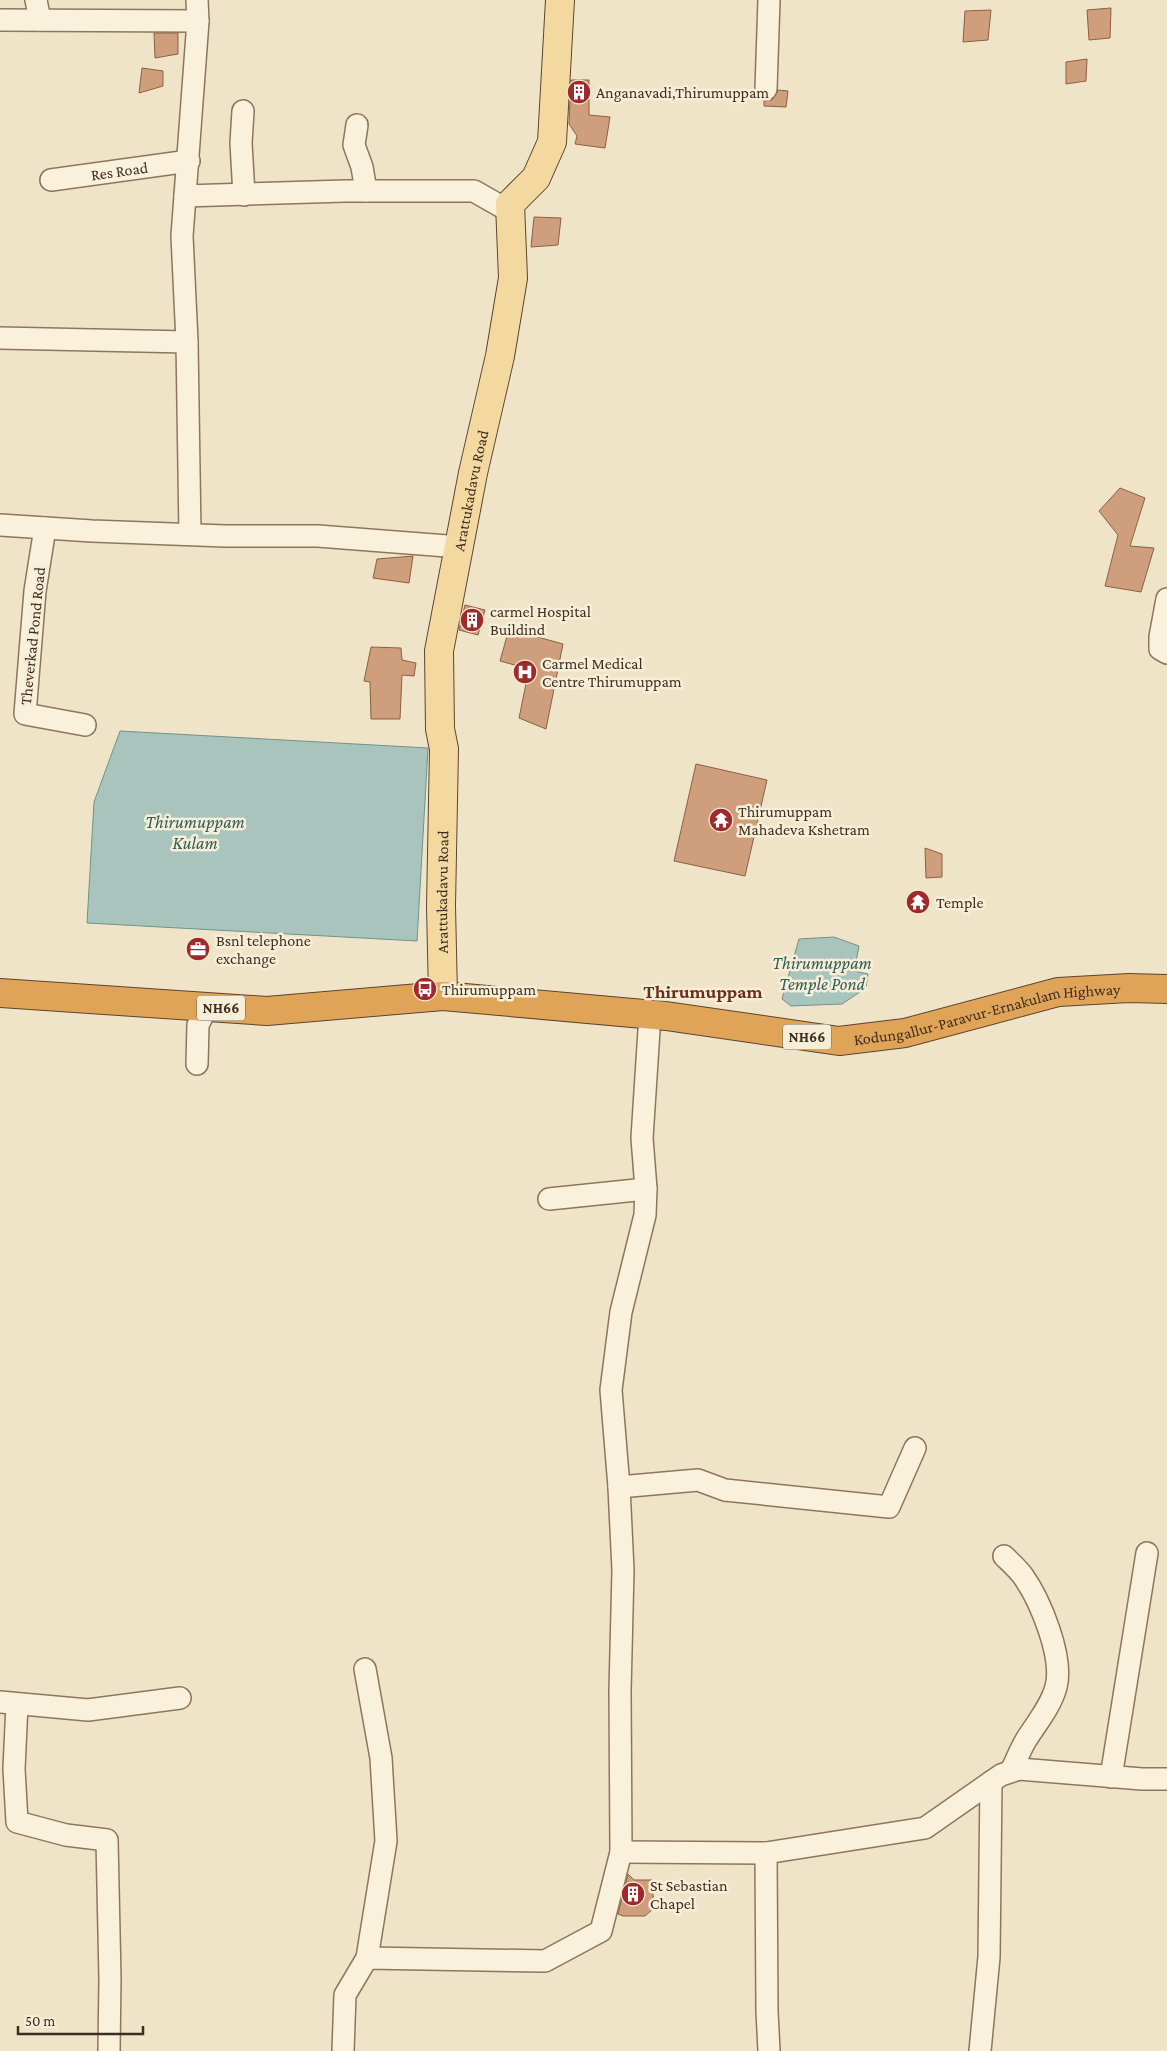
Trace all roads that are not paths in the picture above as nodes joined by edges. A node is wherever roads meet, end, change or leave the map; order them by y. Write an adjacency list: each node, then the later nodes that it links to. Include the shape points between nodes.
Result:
1 (560, 0): 14 (main road, via 552,142 536,178 510,204)
2 (769, 0): 6 (street)
3 (38, 10): 4 (street); 5 (street)
4 (197, 10): 9 (street)
5 (0, 20)
6 (766, 89)
7 (243, 111): 12 (street)
8 (357, 125): 11 (street, via 354,145)
9 (189, 161): 10 (street, Res Road); 13 (street)
10 (50, 180)
11 (366, 191): 12 (street); 14 (street, via 474,191)
12 (244, 195): 13 (street)
13 (186, 196): 16 (street, via 182,236)
14 (511, 212): 20 (main road, Arattukadavu Road, via 513,278)
15 (0, 338): 16 (street)
16 (187, 342): 19 (street)
17 (0, 525): 18 (street)
18 (45, 528): 19 (street); 23 (street, Theverkad Pond Road, via 35,591 24,714)
19 (190, 534): 20 (street, via 318,536)
20 (460, 547): 26 (main road, Arattukadavu Road, via 439,651 440,729 444,749)
21 (1167, 599): 22 (street, via 1160,649)
22 (1167, 653)
23 (85, 725)
24 (1167, 989): 28 (highway, Kodungallur-Paravur-Ernakulam Highway / NH66, via 1058,992 905,1033 839,1041)
25 (0, 993): 27 (highway, Kodungallur-Paravur-Ernakulam Highway / NH66)
26 (443, 996): 27 (highway, Kodungallur-Paravur-Ernakulam Highway / NH66, via 267,1011); 28 (highway, Kodungallur-Paravur-Ernakulam Highway / NH66)
27 (208, 1007): 29 (street, via 198,1025)
28 (650, 1015): 30 (street, via 642,1138)
29 (197, 1064)
30 (646, 1189): 31 (street); 33 (street, via 645,1215 621,1312 611,1390)
31 (549, 1199)
32 (915, 1448): 33 (street, via 889,1507 725,1490 698,1480)
33 (619, 1488): 43 (street, via 623,1570)
34 (1147, 1553): 40 (street)
35 (1004, 1556): 39 (street, via 1023,1576 1042,1612 1058,1664 1056,1687)
36 (365, 1669): 45 (street, via 381,1758 386,1840)
37 (180, 1698): 38 (street, via 88,1710)
38 (8, 1703): 46 (street, via 17,1822 107,1840)
39 (1011, 1771): 40 (street); 42 (street)
40 (1111, 1777): 41 (street)
41 (1167, 1779)
42 (992, 1782): 44 (street, via 925,1828); 49 (street, via 989,1956)
43 (621, 1852): 44 (street); 45 (street, via 600,1931 545,1961)
44 (766, 1853): 48 (street)
45 (367, 1958): 47 (street, via 344,1995)
46 (109, 2051)
47 (343, 2051)
48 (769, 2051)
49 (980, 2051)

